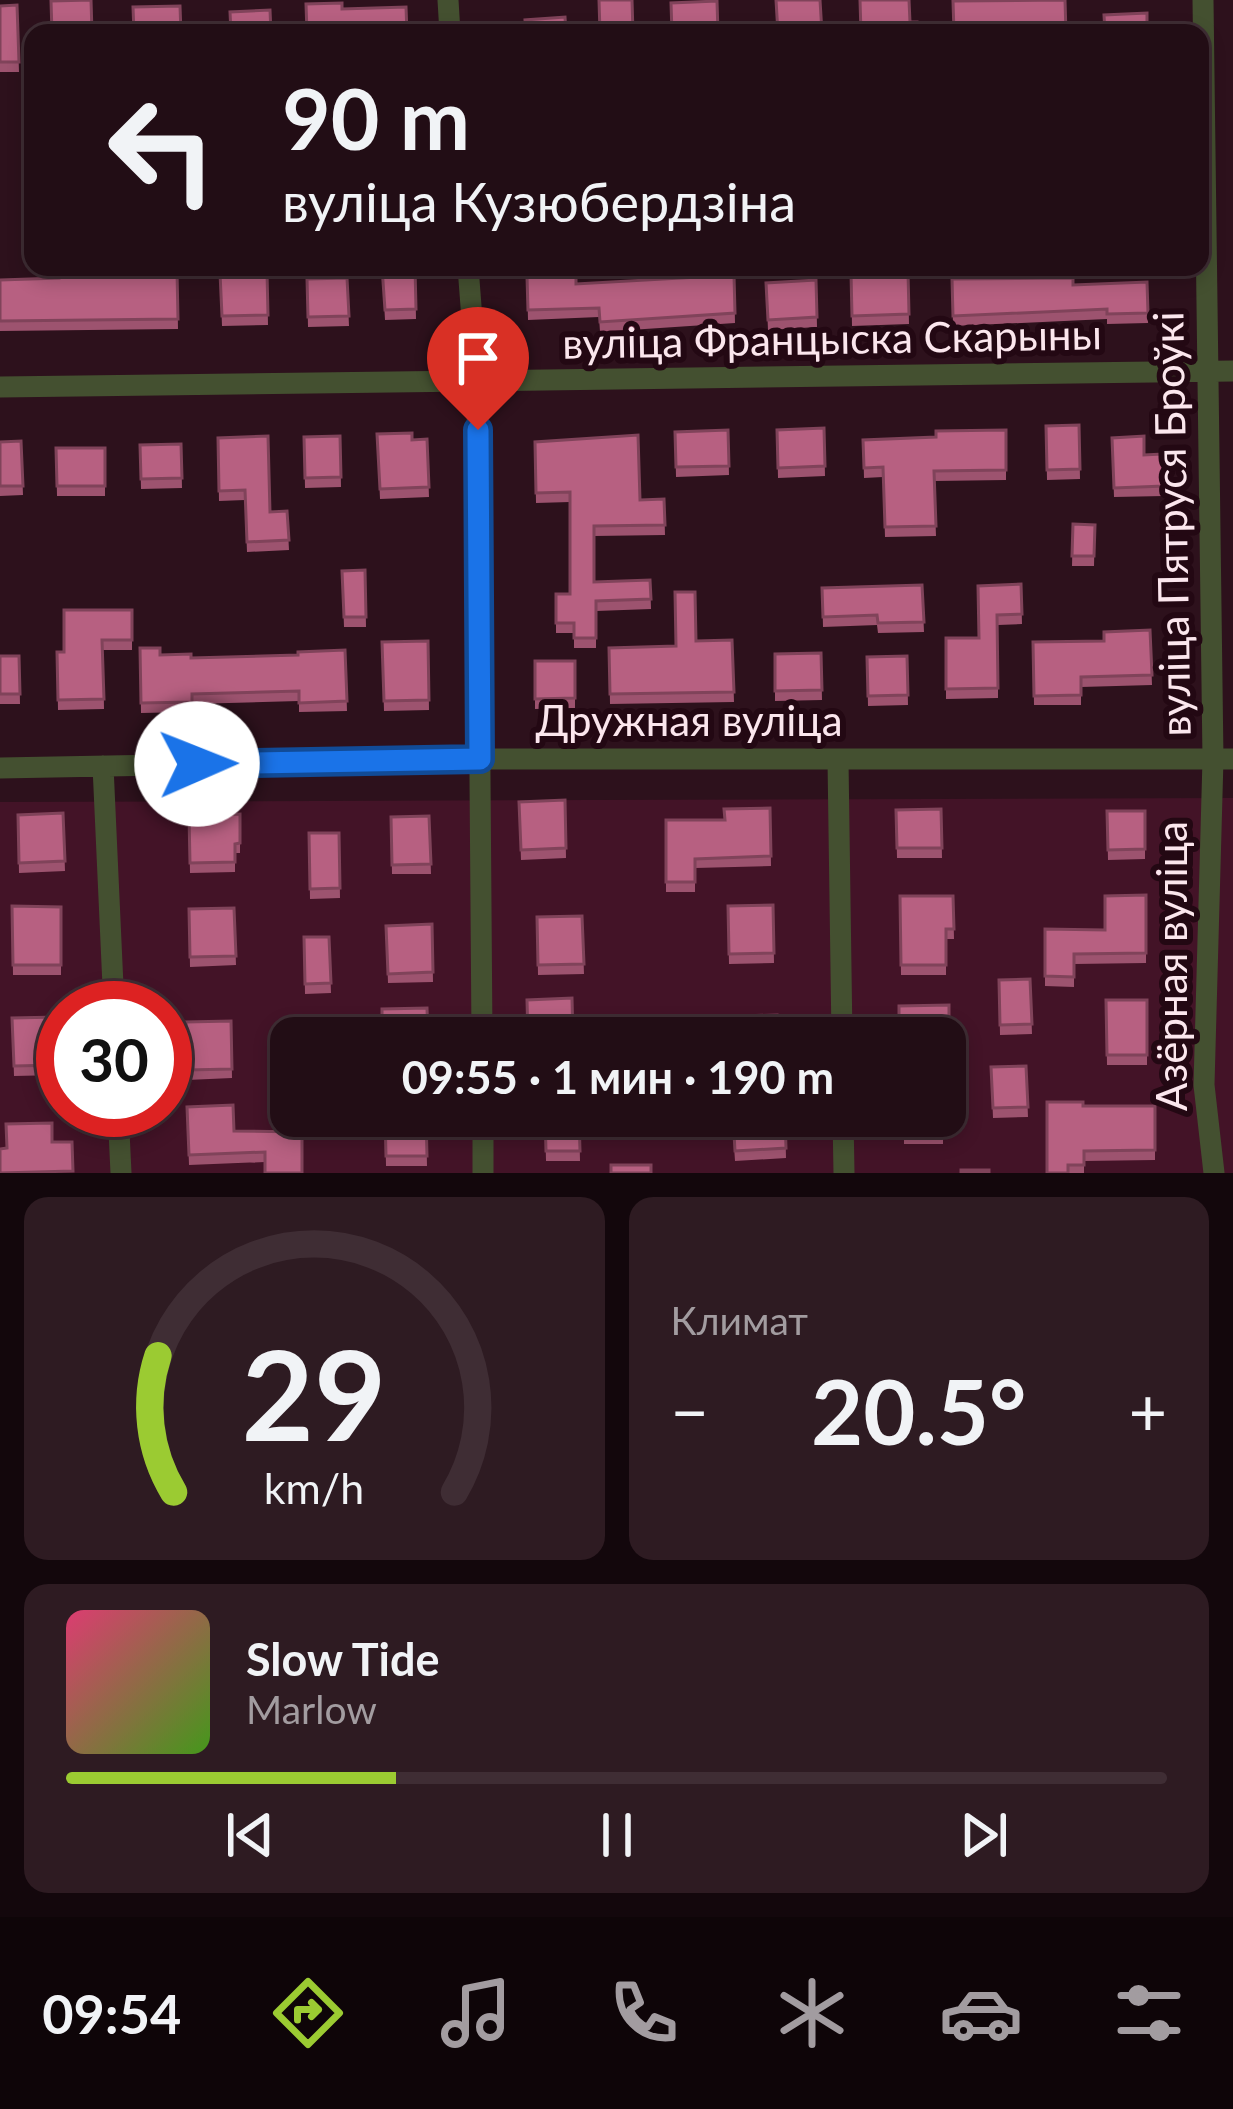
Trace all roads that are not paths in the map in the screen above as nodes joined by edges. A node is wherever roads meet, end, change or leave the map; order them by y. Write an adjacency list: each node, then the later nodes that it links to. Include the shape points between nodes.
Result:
1 (1209, 117): 3 (street, вуліца Пятруся Броўкі)
2 (469, 276): 4 (street)
3 (1222, 371): 4 (street, вуліца Францыска Скарыны); 7 (street, вуліца Пятруся Броўкі)
4 (477, 384): 5 (street, вуліца Францыска Скарыны); 6 (street)
5 (0, 387)
6 (480, 759): 8 (street, Дружная вуліца); 9 (street, Дружная вуліца); 12 (street)
7 (1223, 759): 8 (street, Дружная вуліца); 20 (street, Азёрная вуліца, via 1204,1085)
8 (838, 760): 13 (street)
9 (103, 766): 10 (street, Дружная вуліца); 11 (street)
10 (0, 768)
11 (113, 981)
12 (482, 1017)
13 (842, 1017)
14 (119, 1137): 17 (street)
15 (483, 1137): 18 (street)
16 (843, 1137): 19 (street)
17 (121, 1173)
18 (483, 1173)
19 (844, 1173)
20 (1214, 1173)

